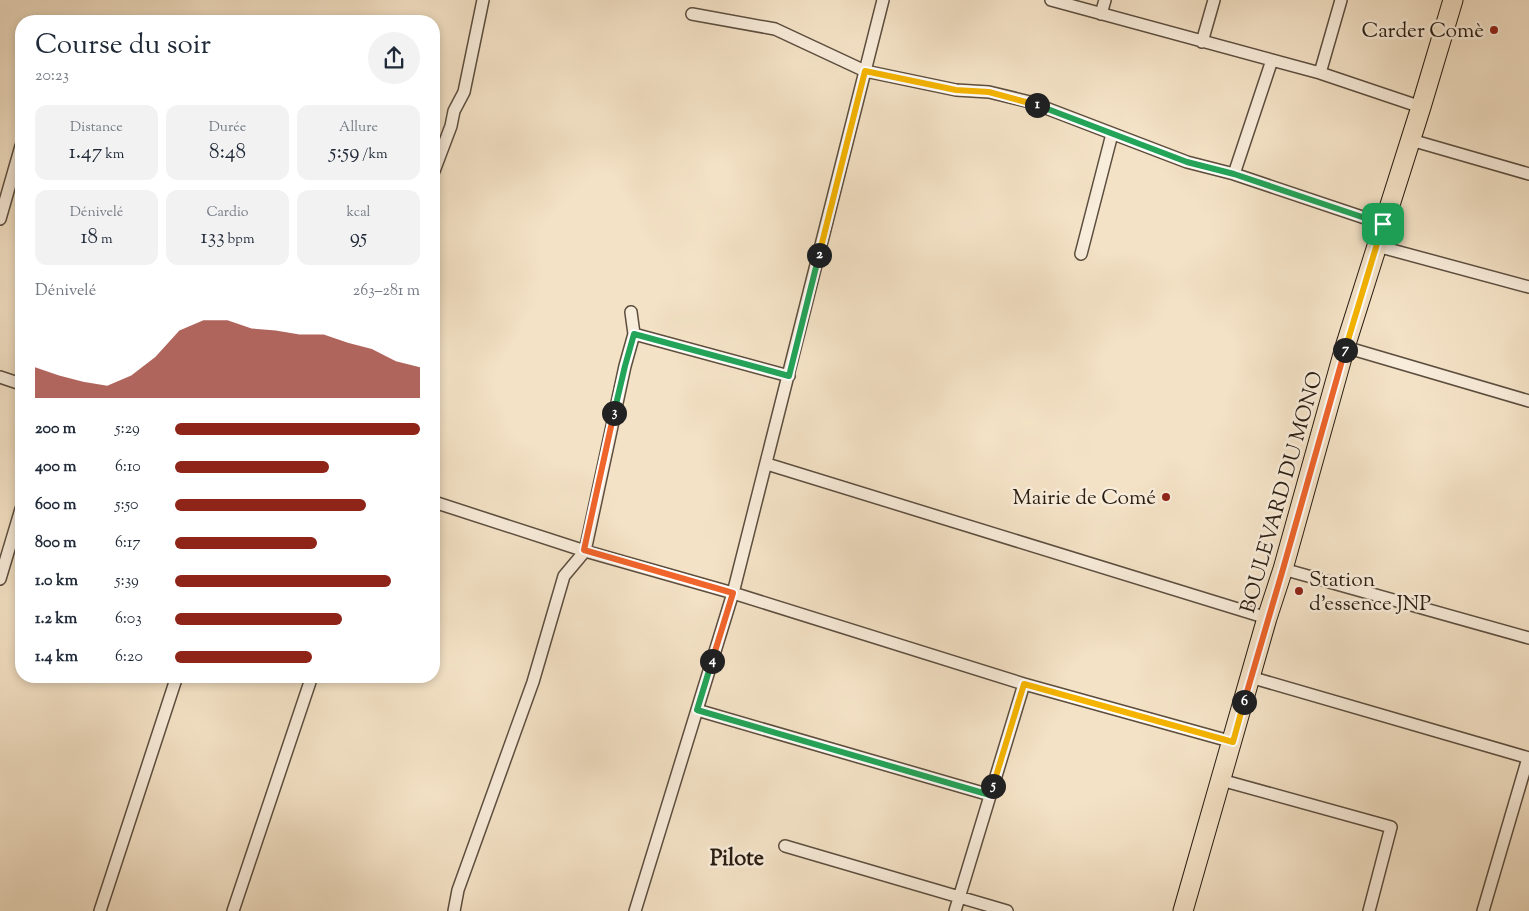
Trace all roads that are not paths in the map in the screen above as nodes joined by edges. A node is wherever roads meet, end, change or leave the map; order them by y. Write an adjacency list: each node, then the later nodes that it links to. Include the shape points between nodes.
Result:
1 (483, 0): 17 (street, via 464,92)
2 (883, 0): 12 (street)
3 (1051, 0): 9 (street)
4 (1105, 0): 9 (street)
5 (1214, 0): 10 (street)
6 (1341, 0): 13 (street)
7 (1453, 0): 14 (main road, BOULEVARD DU MONO)
8 (692, 14): 12 (street, via 774,28)
9 (1101, 14): 10 (street)
10 (1202, 42): 11 (street)
11 (1272, 60): 13 (street); 19 (street)
12 (865, 71): 15 (street, via 1022,100); 29 (street)
13 (1320, 73): 14 (street)
14 (1421, 107): 16 (main road, BOULEVARD DU MONO)
15 (1112, 134): 19 (street, via 1187,162); 24 (street)
16 (1411, 140): 20 (street); 22 (main road, BOULEVARD DU MONO)
17 (440, 153)
18 (15, 167): 21 (street)
19 (1234, 174): 22 (street)
20 (1529, 174)
21 (0, 219)
22 (1383, 224): 23 (main road, BOULEVARD DU MONO)
23 (1377, 246): 25 (street); 28 (main road, BOULEVARD DU MONO)
24 (1081, 254)
25 (1529, 287)
26 (631, 312): 27 (street)
27 (634, 334): 29 (street); 36 (street)
28 (1345, 347): 32 (street); 37 (main road, BOULEVARD DU MONO)
29 (789, 376): 33 (street)
30 (0, 377): 31 (street)
31 (15, 382)
32 (1529, 402)
33 (767, 464): 39 (street); 40 (street)
34 (440, 504): 36 (street)
35 (15, 529): 38 (street)
36 (584, 550): 39 (street); 55 (street, via 564,576 533,682 458,890)
37 (1283, 569): 40 (main road, BOULEVARD DU MONO); 41 (street)
38 (0, 579)
39 (733, 593): 45 (street); 46 (street)
40 (1267, 618): 42 (main road, BOULEVARD DU MONO)
41 (1529, 638)
42 (1250, 677): 47 (main road, BOULEVARD DU MONO); 48 (street)
43 (175, 683): 53 (street)
44 (310, 683): 54 (street)
45 (1024, 684): 47 (street); 50 (street)
46 (697, 710): 50 (street); 56 (street)
47 (1233, 742): 49 (main road, BOULEVARD DU MONO)
48 (1528, 758): 61 (street)
49 (1221, 780): 59 (main road, BOULEVARD DU MONO); 60 (street, via 1391,827)
50 (990, 795): 52 (street)
51 (784, 846): 52 (street)
52 (959, 897): 57 (street); 58 (street)
53 (100, 911)
54 (233, 911)
55 (454, 911)
56 (635, 911)
57 (955, 911)
58 (1007, 911)
59 (1183, 911)
60 (1369, 911)
61 (1483, 911)

